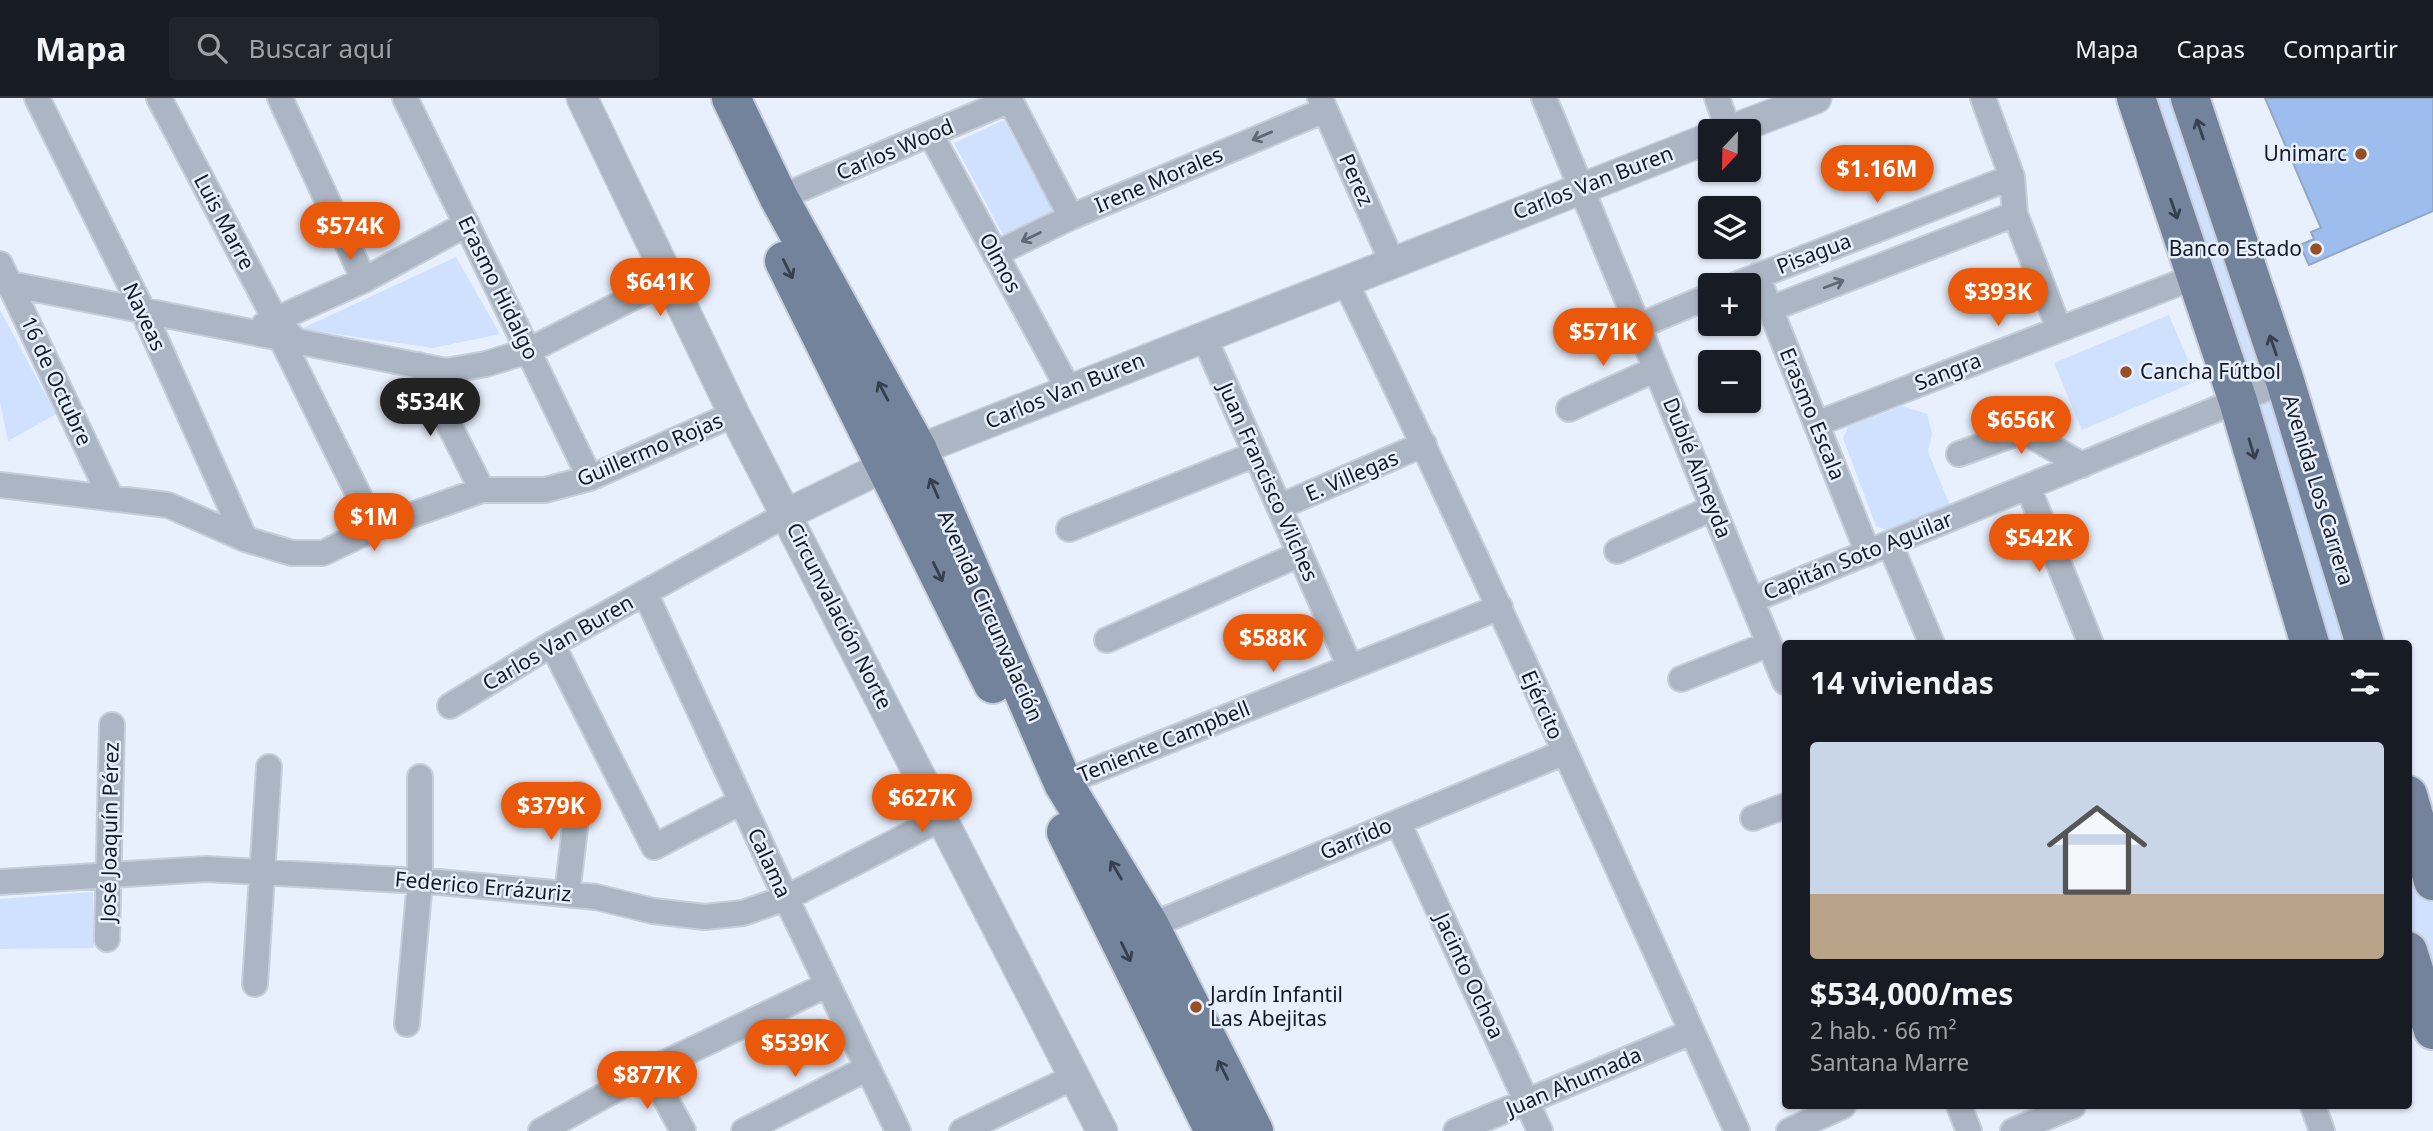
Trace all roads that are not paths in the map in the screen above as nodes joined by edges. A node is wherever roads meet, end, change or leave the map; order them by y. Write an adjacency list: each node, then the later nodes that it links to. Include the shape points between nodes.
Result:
1 (37, 98): 37 (street, Naveas)
2 (159, 98): 40 (street, Luis Marre)
3 (280, 98): 32 (street)
4 (405, 98): 25 (street, Erasmo Hidalgo)
5 (582, 98): 31 (street, Circunvalación Norte)
6 (705, 98): 54 (main road, Avenida Circunvalación, one-way to 54)
7 (731, 98): 22 (main road, Avenida Circunvalación)
8 (1544, 98): 21 (street, Dublé Almeyda)
9 (1717, 98): 16 (street)
10 (1816, 98): 17 (street)
11 (1983, 98): 20 (street)
12 (2136, 98): 29 (main road, one-way to 29)
13 (2190, 98): 45 (main road, Avenida Los Carrera, one-way to 13)
14 (1010, 99): 18 (street, Carlos Wood); 24 (street)
15 (1322, 104): 24 (street, Irene Morales, one-way to 24); 27 (street, Perez)
16 (1725, 119)
17 (1761, 119)
18 (931, 135): 22 (street, Carlos Wood); 26 (street, Olmos)
19 (1698, 143): 21 (street, Carlos Van Buren)
20 (2012, 177): 23 (street); 28 (street, Pisagua)
21 (1582, 187): 27 (street, Carlos Van Buren); 38 (street, Dublé Almeyda)
22 (779, 198): 54 (main road, Avenida Circunvalación, one-way to 22)
23 (2015, 214): 36 (street, Pisagua, one-way to 23); 39 (street)
24 (1070, 217): 26 (street, Irene Morales, one-way to 26)
25 (467, 224): 32 (street); 42 (street, Erasmo Hidalgo)
26 (995, 254): 46 (street, Olmos)
27 (1392, 262): 33 (street, Carlos Van Buren)
28 (1761, 274)
29 (2197, 276): 39 (street, Sangra); 47 (main road)
30 (3, 277): 37 (street); 60 (street, 16 de Octubre)
31 (669, 279): 42 (street); 49 (street, Circunvalación Norte)
32 (364, 281): 40 (street)
33 (1345, 281): 41 (street, Carlos Van Buren); 51 (street, Ejército)
34 (1761, 298): 36 (street, Erasmo Escala)
35 (1698, 301): 38 (street)
36 (1770, 309): 50 (street, Erasmo Escala)
37 (143, 310): 40 (street, via 250,332); 66 (street, Naveas)
38 (1639, 326): 44 (street, Dublé Almeyda)
39 (2059, 329): 50 (street, Sangra)
40 (284, 333): 43 (street); 64 (street, Luis Marre)
41 (1204, 337): 46 (street, Carlos Van Buren); 52 (street, Juan Francisco Vilches)
42 (528, 351): 43 (street, via 446,371); 56 (street, Erasmo Hidalgo)
43 (419, 366): 59 (street)
44 (1656, 369): 48 (street); 62 (street, Dublé Almeyda)
45 (2285, 381): 47 (street, Capitán Soto Aguilar); 77 (main road, Avenida Los Carrera)
46 (1069, 390): 54 (street, Carlos Van Buren)
47 (2238, 401): 55 (street, Capitán Soto Aguilar); 76 (main road, one-way to 76)
48 (1569, 409)
49 (734, 414): 56 (street, Guillermo Rojas); 63 (street, Circunvalación Norte)
50 (1816, 424): 67 (street, Erasmo Escala)
51 (1424, 444): 61 (street, E. Villegas); 72 (street, Ejército)
52 (1256, 454): 61 (street, Juan Francisco Vilches); 65 (street)
53 (1959, 454): 55 (street, via 2023,431)
54 (902, 458): 63 (street, Carlos Van Buren); 88 (main road, Avenida Circunvalación, one-way to 54); 125 (main road, Avenida Circunvalación, one-way to 125)
55 (2082, 465): 58 (street, Capitán Soto Aguilar)
56 (590, 478): 59 (street, Guillermo Rojas, via 545,490)
57 (0, 485): 60 (street, Guillermo Rojas)
58 (2028, 487): 67 (street, Capitán Soto Aguilar); 75 (street)
59 (482, 490): 64 (street, Guillermo Rojas)
60 (111, 498): 66 (street, Guillermo Rojas, via 168,505)
61 (1279, 507): 69 (street, Juan Francisco Vilches)
62 (1713, 508): 68 (street); 71 (street, Dublé Almeyda)
63 (787, 514): 70 (street, Carlos Van Buren); 93 (street, Circunvalación Norte)
64 (375, 528): 66 (street, Guillermo Rojas, via 323,553 292,553)
65 (1069, 529)
66 (245, 539)
67 (1879, 548): 71 (street, Capitán Soto Aguilar); 74 (street, Erasmo Escala)
68 (1617, 551)
69 (1300, 554): 73 (street); 80 (street, Juan Francisco Vilches)
70 (645, 593): 78 (street, Carlos Van Buren); 90 (street, Calama)
71 (1752, 600): 79 (street, Dublé Almeyda)
72 (1500, 607): 80 (street, Teniente Campbell); 85 (street, Ejército)
73 (1108, 640)
74 (1930, 640)
75 (2089, 640)
76 (2309, 640)
77 (2364, 640)
78 (552, 644): 83 (street, Carlos Van Buren); 90 (street, via 654,847)
79 (1769, 644): 81 (street, Dublé Almeyda); 82 (street)
80 (1350, 667): 88 (street, Teniente Campbell)
81 (1782, 675)
82 (1681, 679)
83 (450, 706)
84 (112, 725): 97 (street, José Joaquín Pérez)
85 (1563, 753): 95 (street, Garrido); 110 (street, Ejército)
86 (269, 767): 96 (street)
87 (420, 778): 98 (street)
88 (1063, 783): 103 (main road, Avenida Circunvalación, one-way to 88)
89 (579, 795): 101 (street)
90 (741, 802): 102 (street, Calama)
91 (1782, 807): 94 (street)
92 (2412, 809): 99 (main road)
93 (942, 818): 102 (street, Federico Errázuriz); 113 (street, Circunvalación Norte)
94 (1753, 818)
95 (1398, 822): 103 (street, Garrido); 114 (street, Jacinto Ochoa)
96 (261, 872): 97 (street, Federico Errázuriz, via 206,869); 98 (street, Federico Errázuriz); 106 (street)
97 (109, 874): 100 (street, Federico Errázuriz); 104 (street, José Joaquín Pérez)
98 (420, 881): 101 (street, Federico Errázuriz); 108 (street)
99 (2433, 881)
100 (0, 882)
101 (567, 894): 102 (street, Federico Errázuriz, via 705,917 743,913)
102 (786, 898): 107 (street, Calama)
103 (1150, 926): 126 (main road, Avenida Circunvalación, one-way to 103)
104 (107, 939)
105 (2412, 974): 109 (main road)
106 (255, 984)
107 (827, 985): 111 (street, Calama); 112 (street)
108 (407, 1024)
109 (2433, 1030)
110 (1692, 1032): 114 (street, Juan Ahumada); 129 (street, Ejército)
111 (868, 1068): 121 (street); 122 (street, Calama)
112 (650, 1070): 119 (street); 120 (street)
113 (1074, 1077): 123 (street); 124 (street, Circunvalación Norte)
114 (1527, 1102): 127 (street, Juan Ahumada); 128 (street, Jacinto Ochoa)
115 (1837, 1109): 130 (street)
116 (1960, 1109): 131 (street)
117 (2066, 1109): 132 (street)
118 (2314, 1109): 133 (street)
119 (541, 1131)
120 (683, 1131)
121 (744, 1131)
122 (898, 1131)
123 (962, 1131)
124 (1102, 1131)
125 (1214, 1131)
126 (1254, 1131)
127 (1456, 1131)
128 (1540, 1131)
129 (1737, 1131)
130 (1789, 1131)
131 (1969, 1131)
132 (2013, 1131)
133 (2322, 1131)

